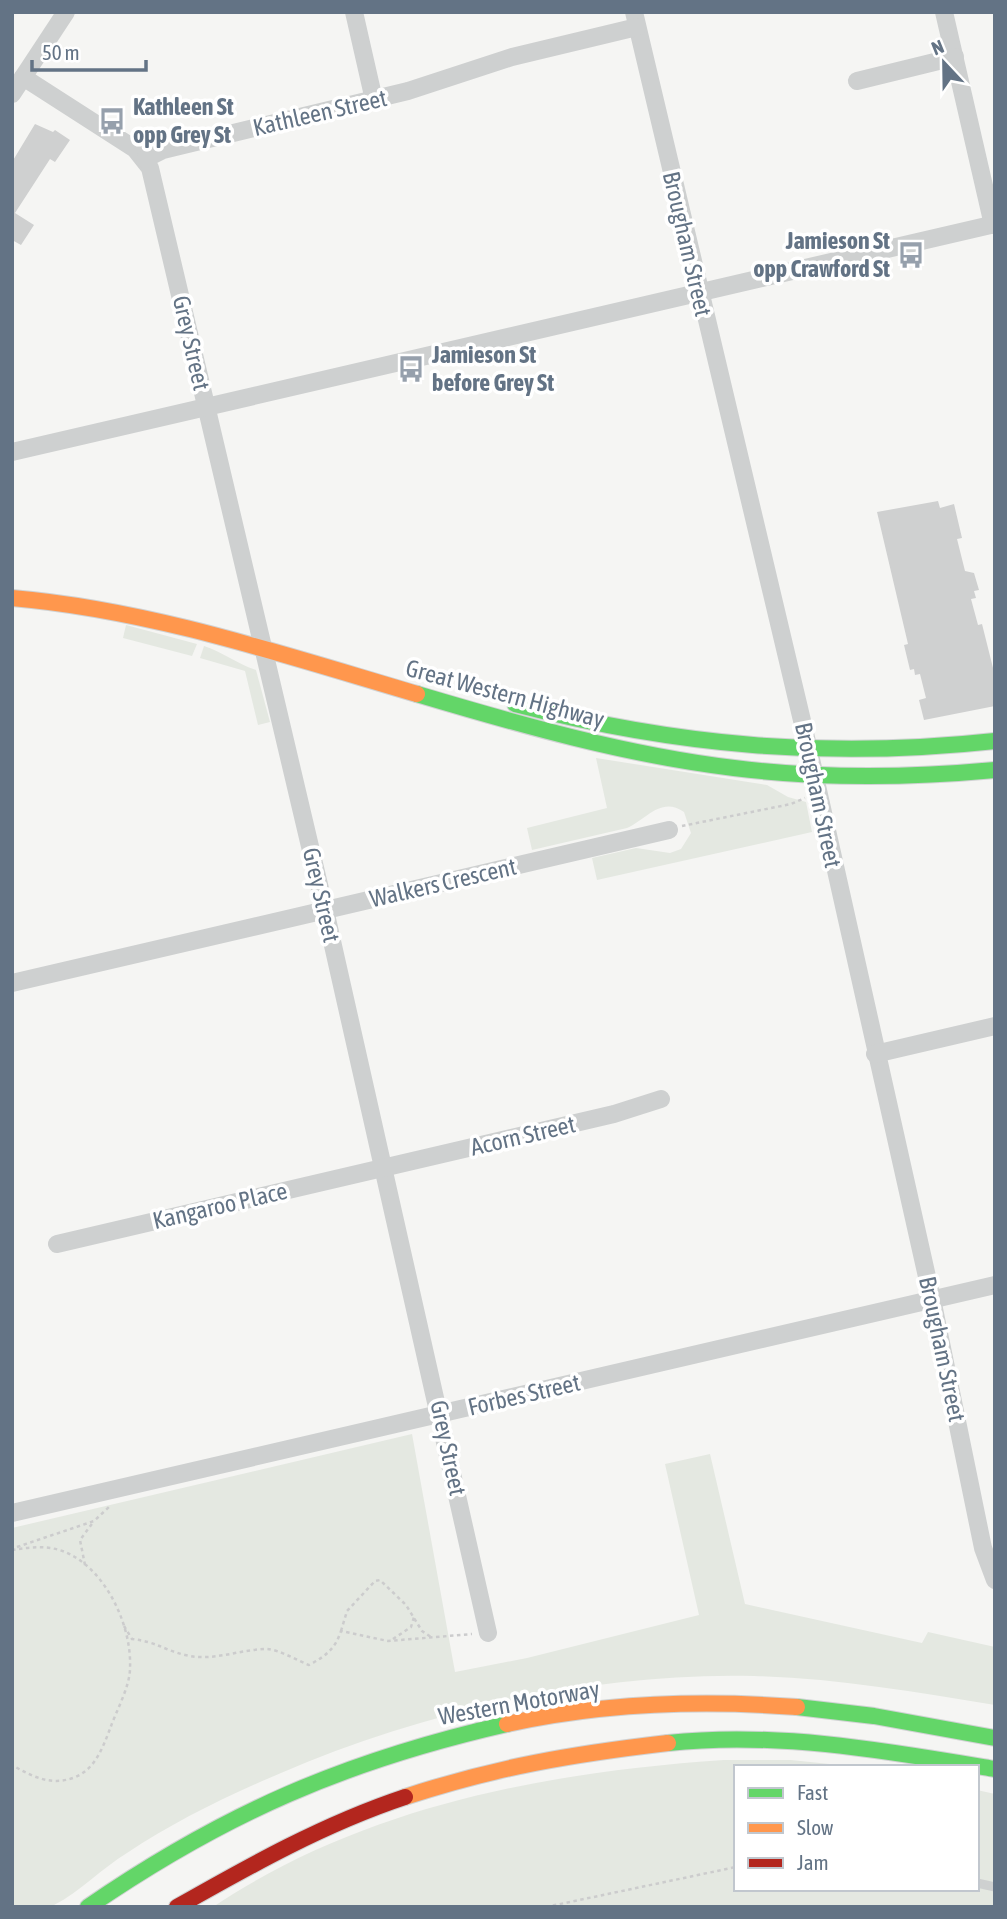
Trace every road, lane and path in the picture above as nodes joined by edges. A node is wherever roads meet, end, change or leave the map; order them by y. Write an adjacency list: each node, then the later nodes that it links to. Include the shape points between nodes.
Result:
1 (66, 12): 6 (street)
2 (354, 12): 9 (street)
3 (944, 12): 5 (street)
4 (635, 20): 9 (street, Kathleen Street); 12 (street, Brougham Street)
5 (955, 57): 7 (street); 11 (street)
6 (23, 77): 8 (street); 10 (street)
7 (858, 81)
8 (12, 94)
9 (374, 100): 10 (street, Kathleen Street, via 163,150)
10 (145, 159): 13 (street, Grey Street)
11 (994, 224): 12 (street)
12 (699, 293): 13 (street); 22 (street, Brougham Street)
13 (206, 407): 14 (street); 17 (street, Grey Street)
14 (12, 452)
15 (12, 598): 18 (main road, Great Western Highway, via 117,611)
16 (192, 612): 17 (main road, Great Western Highway)
17 (259, 631): 18 (street, Grey Street); 19 (main road, Great Western Highway)
18 (264, 651): 24 (main road, Great Western Highway, via 618,748 736,768); 27 (street, Grey Street)
19 (380, 665)
20 (500, 700): 22 (main road, Great Western Highway, via 686,739)
21 (995, 741): 22 (main road, Great Western Highway, via 911,749)
22 (809, 750): 24 (street, Brougham Street)
23 (995, 771): 24 (main road, Great Western Highway)
24 (813, 775): 30 (street, Brougham Street)
25 (805, 798): 26 (path)
26 (669, 830): 27 (street, Walkers Crescent)
27 (325, 910): 28 (street, Walkers Crescent); 32 (street, Grey Street)
28 (12, 983)
29 (995, 1026): 30 (street)
30 (875, 1054): 35 (street, Brougham Street)
31 (661, 1099): 32 (street, Acorn Street)
32 (384, 1168): 33 (street, Kangaroo Place); 36 (street, Grey Street)
33 (57, 1244)
34 (995, 1285): 35 (street, Forbes Street)
35 (932, 1299): 36 (street, Forbes Street); 42 (street, Brougham Street, via 983,1548)
36 (441, 1415): 38 (street, Forbes Street); 46 (street, Grey Street)
37 (110, 1506): 39 (path)
38 (12, 1513)
39 (94, 1521): 40 (path); 41 (path, via 80,1540)
40 (12, 1549): 41 (path, via 63,1551)
41 (85, 1565): 44 (path, via 105,1585)
42 (995, 1580)
43 (414, 1617): 45 (path, via 380,1580 347,1611); 47 (path); 48 (path, via 403,1635)
44 (124, 1626): 45 (path, via 132,1639 155,1642 184,1655 271,1649 309,1665 336,1646); 52 (path, via 131,1669 98,1760 73,1778 46,1781)
45 (341, 1631): 48 (path)
46 (488, 1633): 47 (path)
47 (431, 1637): 48 (path)
48 (388, 1641)
49 (684, 1703): 50 (main road, via 724,1693 760,1692 844,1699); 51 (main road, Western Motorway, via 833,1710); 55 (main road, Western Motorway, via 528,1719 366,1762 220,1825)
50 (995, 1723)
51 (995, 1738)
52 (12, 1765)
53 (974, 1765): 56 (main road, via 885,1748 775,1740 696,1740 581,1752 474,1774 370,1808 290,1843)
54 (734, 1867): 57 (path)
55 (88, 1907)
56 (177, 1907)
57 (546, 1907)

